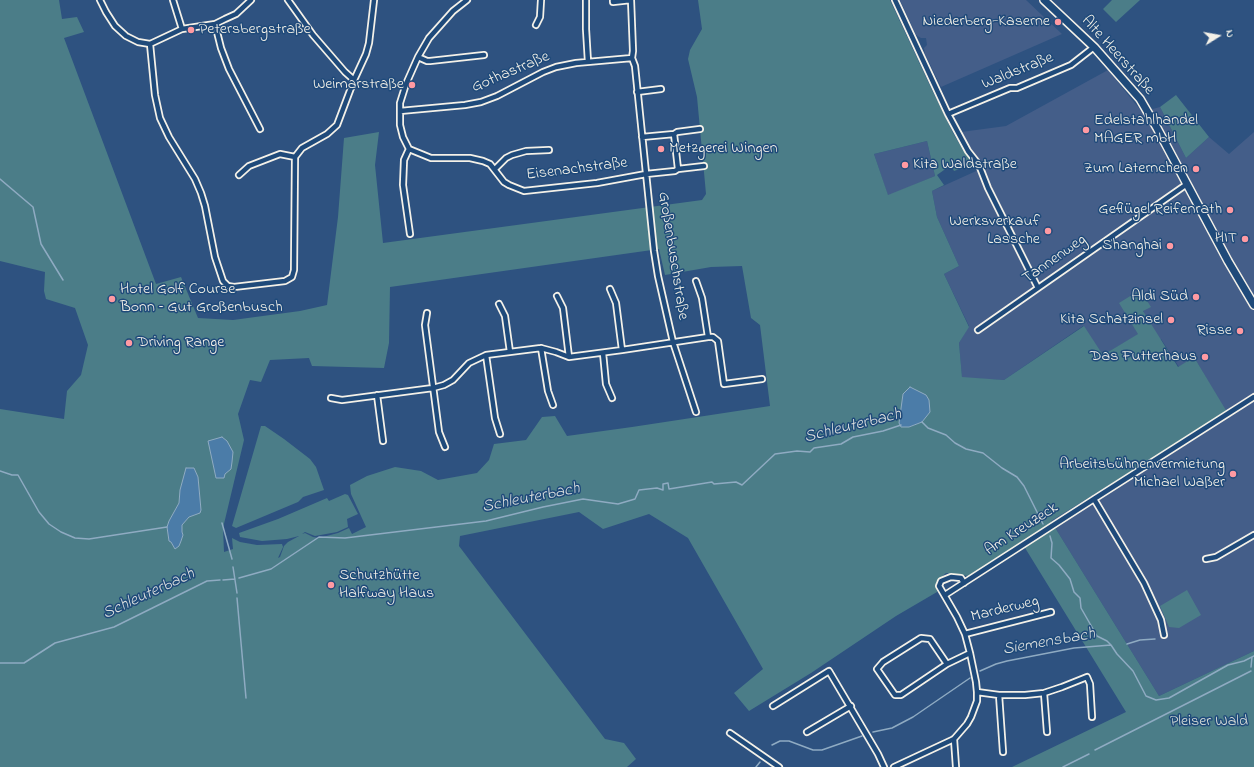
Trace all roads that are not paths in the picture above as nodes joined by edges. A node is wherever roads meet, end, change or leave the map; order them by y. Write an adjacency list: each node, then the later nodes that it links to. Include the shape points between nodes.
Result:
1 (100, 0): 16 (street, via 115,26 126,36)
2 (173, 0): 15 (street)
3 (251, 0): 13 (street, via 236,14)
4 (288, 0): 22 (street, via 313,35)
5 (374, 0): 22 (street, via 369,43)
6 (467, 0): 19 (street, via 441,24)
7 (541, 0): 14 (street, via 540,17)
8 (586, 0): 21 (street)
9 (613, 0): 10 (street, Großenbuschstraße)
10 (631, 0): 20 (street, Großenbuschstraße)
11 (895, 0): 26 (street)
12 (1044, 0): 17 (street, Alte Heerstraße)
13 (215, 24): 15 (street); 27 (street, via 230,69)
14 (536, 25)
15 (182, 29): 16 (street)
16 (150, 44): 33 (street, via 160,118 201,192 215,257 224,282 228,286 285,281 292,277)
17 (1094, 47): 26 (street, Waldstraße, via 1071,65); 39 (street, Alte Heerstraße, via 1140,99)
18 (484, 55): 19 (street, via 430,61)
19 (418, 57): 25 (street, via 403,93)
20 (632, 58): 21 (street, Gothastraße); 24 (street, Großenbuschstraße)
21 (588, 62): 25 (street, Gothastraße, via 556,67 481,102)
22 (354, 80): 33 (street, via 337,125 327,134 302,148)
23 (661, 90): 24 (street)
24 (638, 92): 30 (street, Großenbuschstraße)
25 (400, 111): 31 (street, via 400,125)
26 (948, 114): 42 (street, via 968,151 979,165)
27 (260, 129)
28 (700, 129): 29 (street)
29 (674, 134): 30 (street); 36 (street, Großenbuschstraße)
30 (642, 137): 37 (street, Großenbuschstraße)
31 (409, 149): 35 (street, Eisenachstraße, via 431,158 477,159); 40 (street, via 404,160 404,185)
32 (549, 150): 35 (street, Eisenachstraße, via 512,154)
33 (295, 157): 38 (street, via 280,154 249,166)
34 (704, 166): 36 (street, Großenbuschstraße)
35 (495, 169): 37 (street, Eisenachstraße, via 504,182 524,191 590,184)
36 (678, 169): 37 (street, Großenbuschstraße)
37 (646, 174): 50 (street, Großenbuschstraße, via 657,269)
38 (239, 175)
39 (1187, 184): 42 (street, Tannenweg); 46 (street, Alte Heerstraße)
40 (410, 234)
41 (696, 281): 49 (street, Großenbuschstraße, via 702,298)
42 (1038, 288): 48 (street, Tannenweg)
43 (610, 289): 52 (street, via 616,303)
44 (557, 296): 56 (street, via 562,308)
45 (499, 304): 53 (street, via 505,316)
46 (1254, 305)
47 (427, 313): 58 (street, via 425,325)
48 (978, 330)
49 (708, 337): 50 (street, Großenbuschstraße); 57 (street, via 718,341 724,384)
50 (673, 342): 52 (street); 64 (street, Großenbuschstraße)
51 (541, 348): 53 (street); 56 (street); 63 (street, via 548,391)
52 (622, 350): 54 (street)
53 (510, 352): 55 (street)
54 (603, 353): 56 (street); 62 (street, via 606,384)
55 (486, 355): 58 (street, via 468,363 453,380); 65 (street, via 495,418)
56 (570, 357)
57 (762, 379)
58 (433, 388): 59 (street); 67 (street, via 439,432)
59 (377, 395): 61 (street, via 342,400); 66 (street)
60 (1254, 397): 68 (street, Am Kreuzeck)
61 (331, 398)
62 (612, 398)
63 (553, 405)
64 (696, 412)
65 (500, 434)
66 (383, 441)
67 (445, 447)
68 (1094, 499): 71 (street, Am Kreuzeck); 75 (street, via 1144,583 1161,620)
69 (1254, 535): 70 (street, via 1216,557)
70 (1206, 559)
71 (964, 583): 72 (street, Am Kreuzeck); 72 (street, via 961,578 946,578 940,581)
72 (945, 595): 74 (street)
73 (1051, 612): 74 (street, Marderweg)
74 (964, 634): 76 (street)
75 (1164, 635)
76 (970, 653): 77 (street); 78 (street)
77 (947, 664): 77 (street, via 901,695 895,695 877,669 921,638 930,639)
78 (977, 692): 80 (street); 87 (street, via 972,717)
79 (1044, 693): 80 (street); 83 (street, via 1087,677 1090,684); 85 (street)
80 (999, 695): 88 (street)
81 (773, 706): 82 (street, via 829,671)
82 (851, 706): 84 (street); 90 (street)
83 (1092, 717)
84 (807, 732)
85 (1047, 732)
86 (730, 733): 89 (street)
87 (954, 739): 91 (street); 92 (street)
88 (1002, 752)
89 (779, 767)
90 (884, 767)
91 (894, 767)
92 (956, 767)

